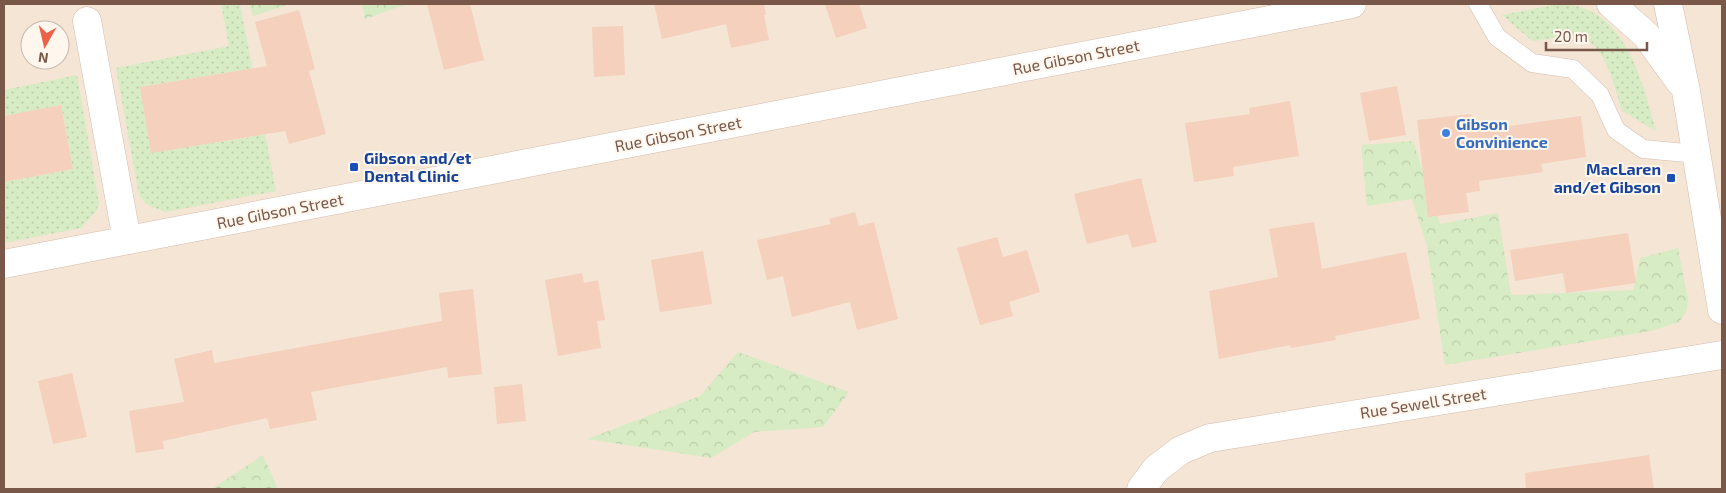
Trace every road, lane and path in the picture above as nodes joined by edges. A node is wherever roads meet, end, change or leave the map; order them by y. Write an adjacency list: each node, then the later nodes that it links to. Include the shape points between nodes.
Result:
1 (1352, 4): 8 (main road, Rue Gibson Street)
2 (1478, 4): 7 (lane, via 1497,37 1532,63 1573,69 1600,95 1616,130 1643,149)
3 (1611, 4): 6 (main road, via 1646,35)
4 (1668, 4): 6 (main road)
5 (87, 21): 8 (main road)
6 (1686, 91): 7 (main road)
7 (1697, 154): 10 (main road)
8 (128, 240): 9 (main road, Rue Gibson Street)
9 (4, 264)
10 (1722, 310)
11 (1722, 355): 12 (main road, Rue Sewell Street, via 1210,438 1181,450 1156,469)
12 (1141, 489)

